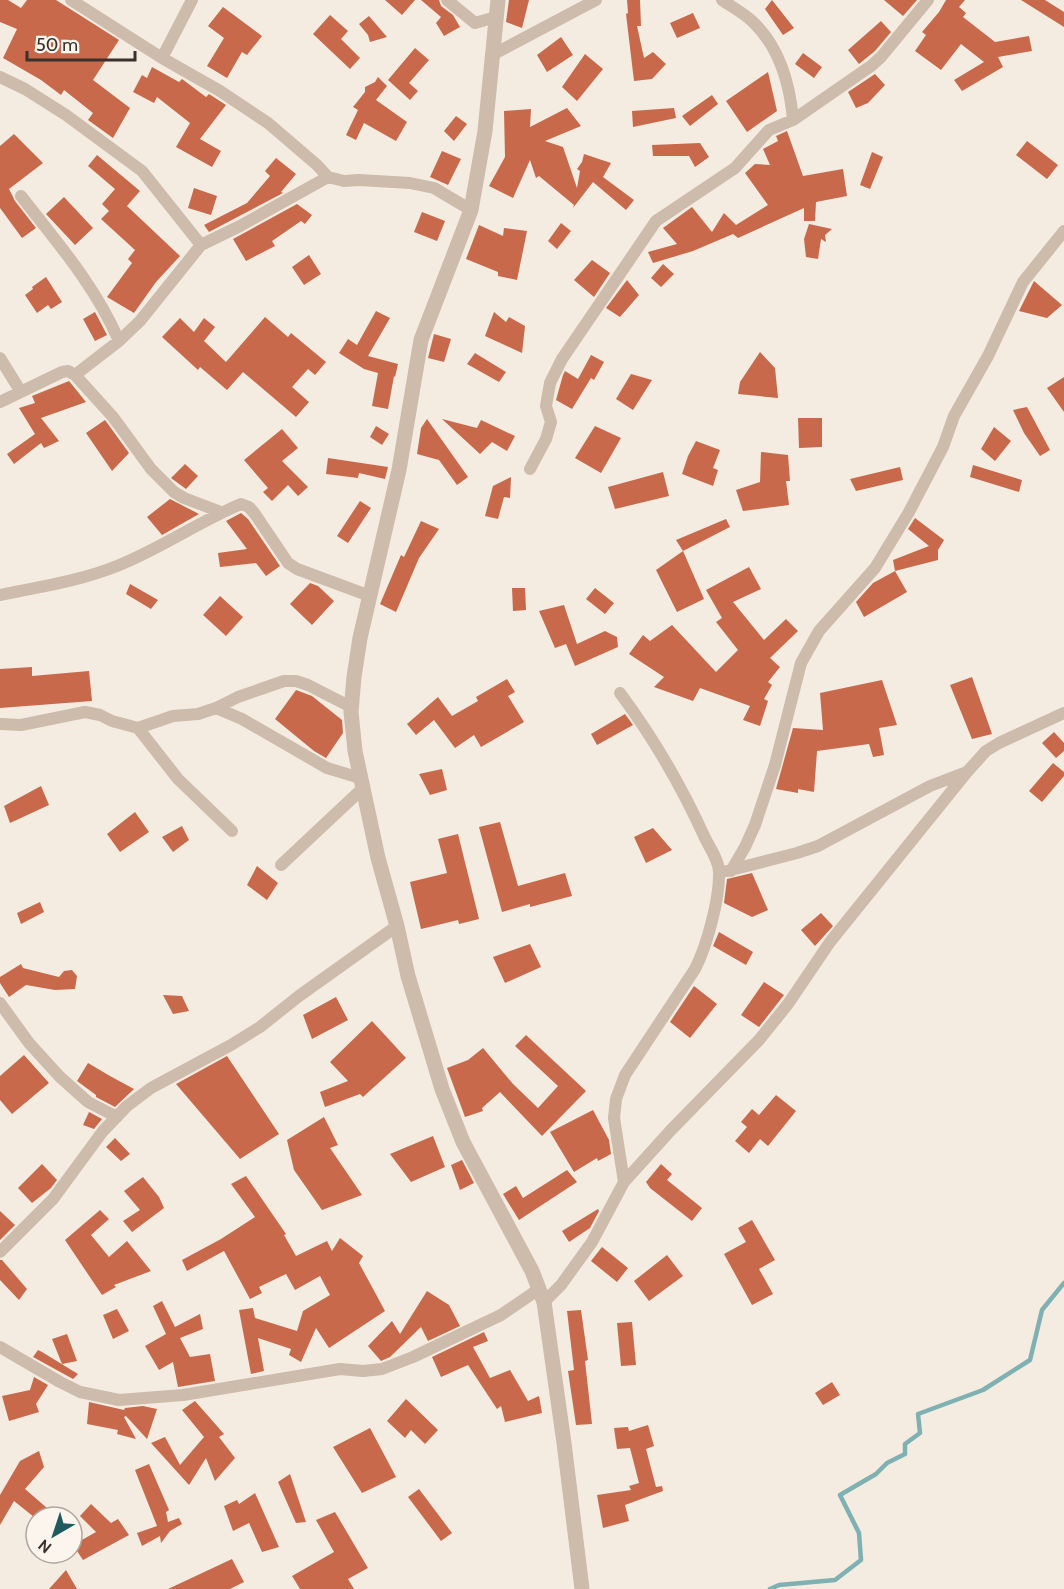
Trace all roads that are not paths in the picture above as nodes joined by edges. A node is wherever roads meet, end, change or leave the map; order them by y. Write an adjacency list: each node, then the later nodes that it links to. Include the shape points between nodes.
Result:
1 (70, 0): 10 (street)
2 (192, 0): 10 (street)
3 (447, 0): 8 (street, via 475,23)
4 (498, 0): 8 (street)
5 (596, 0): 9 (street)
6 (722, 0): 12 (street, via 753,22 770,44 790,92)
7 (928, 0): 12 (street, via 881,57)
8 (496, 17): 9 (street)
9 (492, 55): 15 (street, via 485,131)
10 (162, 58): 13 (street, via 268,123)
11 (0, 77): 17 (street, via 66,115 142,171)
12 (793, 120): 23 (street, via 769,130 735,168 656,221 562,359 550,383 546,406 551,422)
13 (328, 177): 15 (street, via 345,182 410,183 434,188); 17 (street)
14 (21, 196): 18 (street, via 81,274 109,317)
15 (471, 210): 26 (street, via 421,340 399,470)
16 (1064, 231): 37 (street, via 1023,282 954,416 943,447 875,568 819,631 801,663 755,825 746,847)
17 (201, 245): 18 (street)
18 (119, 342): 20 (street)
19 (0, 358): 21 (street)
20 (75, 375): 21 (street, via 62,372); 24 (street, via 174,492)
21 (21, 392): 22 (street)
22 (0, 402)
23 (530, 469)
24 (221, 512): 25 (street, via 174,540 117,566); 26 (street, via 241,504 249,507 288,564)
25 (0, 595)
26 (370, 596): 28 (street)
27 (620, 693): 37 (street, via 659,748)
28 (351, 707): 29 (street, via 296,681 284,681); 34 (street)
29 (216, 708): 32 (street); 34 (street)
30 (1064, 713): 33 (street, via 999,743)
31 (0, 724): 32 (street, via 21,725 85,712)
32 (138, 728): 35 (street, via 178,778)
33 (967, 772): 37 (street, via 930,786 818,846); 41 (street, via 830,942 759,1040)
34 (361, 784): 36 (street); 38 (street)
35 (232, 831)
36 (281, 865)
37 (725, 872): 41 (street, via 695,969 625,1075 616,1099 615,1127)
38 (397, 926): 40 (street, via 260,1028 151,1088); 43 (street, via 442,1089 463,1142)
39 (0, 1003): 40 (street, via 29,1044 60,1077 88,1102)
40 (117, 1117): 42 (street, via 53,1199)
41 (624, 1182): 43 (street, via 592,1242 561,1286)
42 (0, 1252)
43 (542, 1295): 44 (street, via 382,1369 340,1369 183,1395 119,1400 80,1392); 45 (street)
44 (0, 1347)
45 (582, 1589)

